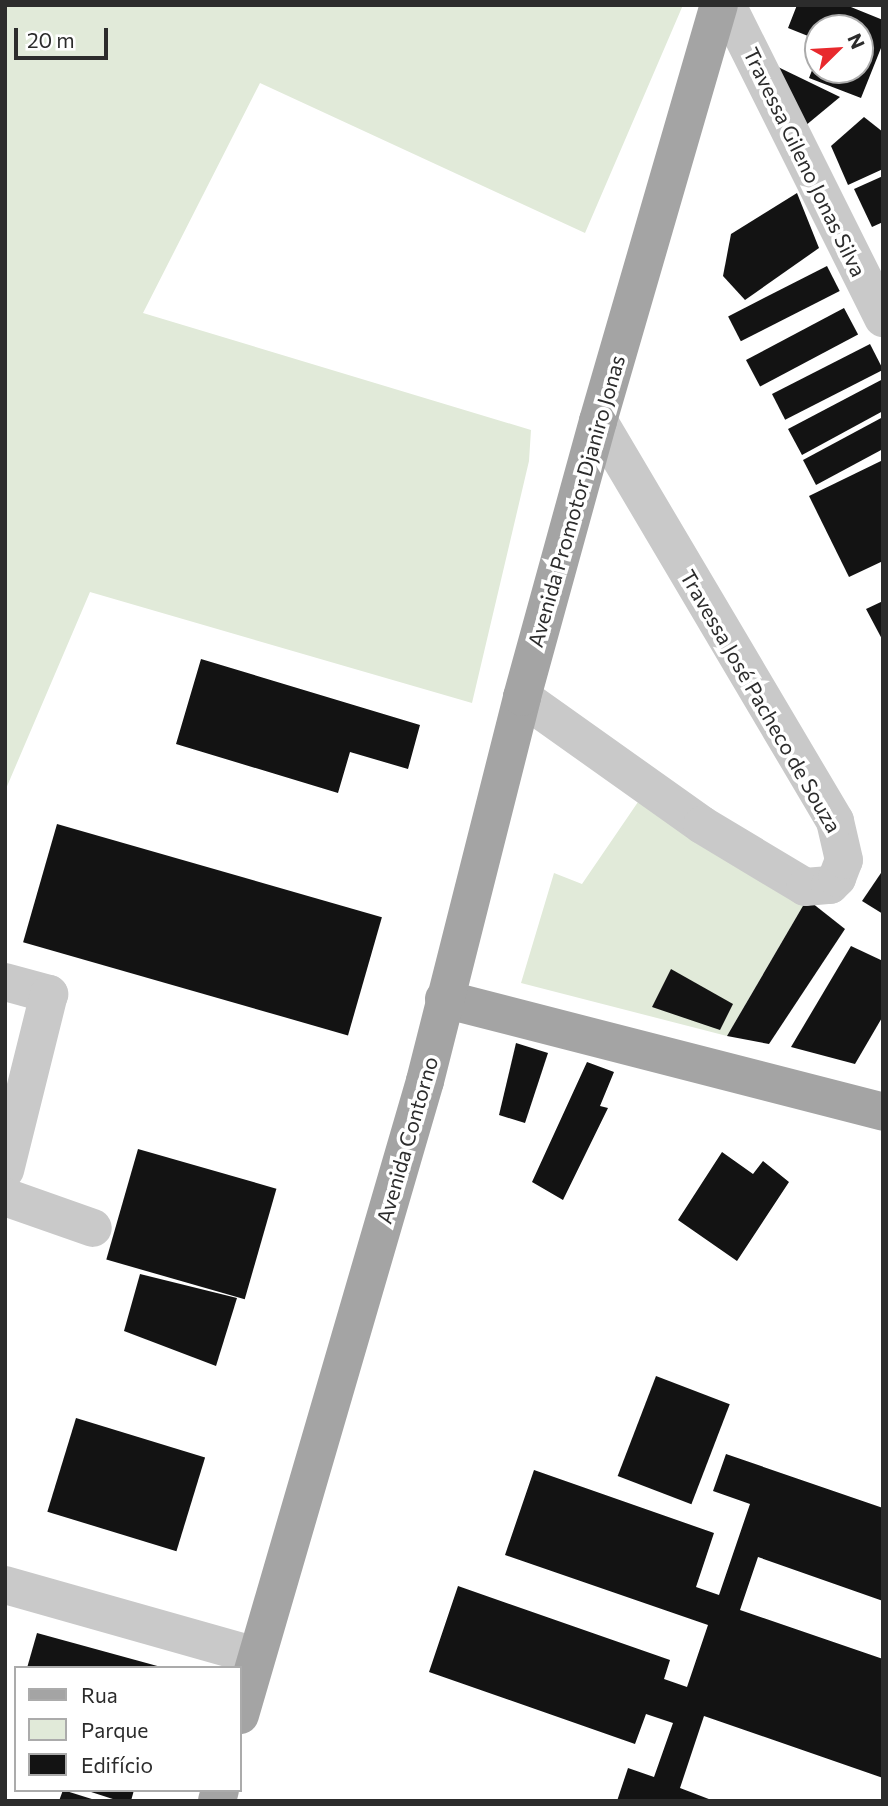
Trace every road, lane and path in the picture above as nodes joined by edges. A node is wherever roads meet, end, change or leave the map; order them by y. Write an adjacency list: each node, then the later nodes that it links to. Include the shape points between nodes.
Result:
1 (719, 5): 4 (main road, Avenida Promotor Djaniro Jonas)
2 (727, 5): 3 (street, Travessa Gileno Jonas Silva)
3 (883, 318)
4 (598, 421): 5 (main road, Avenida Promotor Djaniro Jonas); 5 (street, Travessa José Pacheco de Souza, via 835,821 844,860 838,878 830,885 804,887 702,825)
5 (522, 697): 7 (main road, Avenida Promotor Djaniro Jonas)
6 (5, 982): 9 (street, via 49,994)
7 (444, 999): 8 (main road); 13 (main road, Avenida Contorno, via 425,1081)
8 (883, 1112)
9 (5, 1170)
10 (5, 1197): 11 (street)
11 (93, 1228)
12 (5, 1585): 13 (street)
13 (256, 1656): 14 (main road, Avenida Contorno)
14 (242, 1708)

